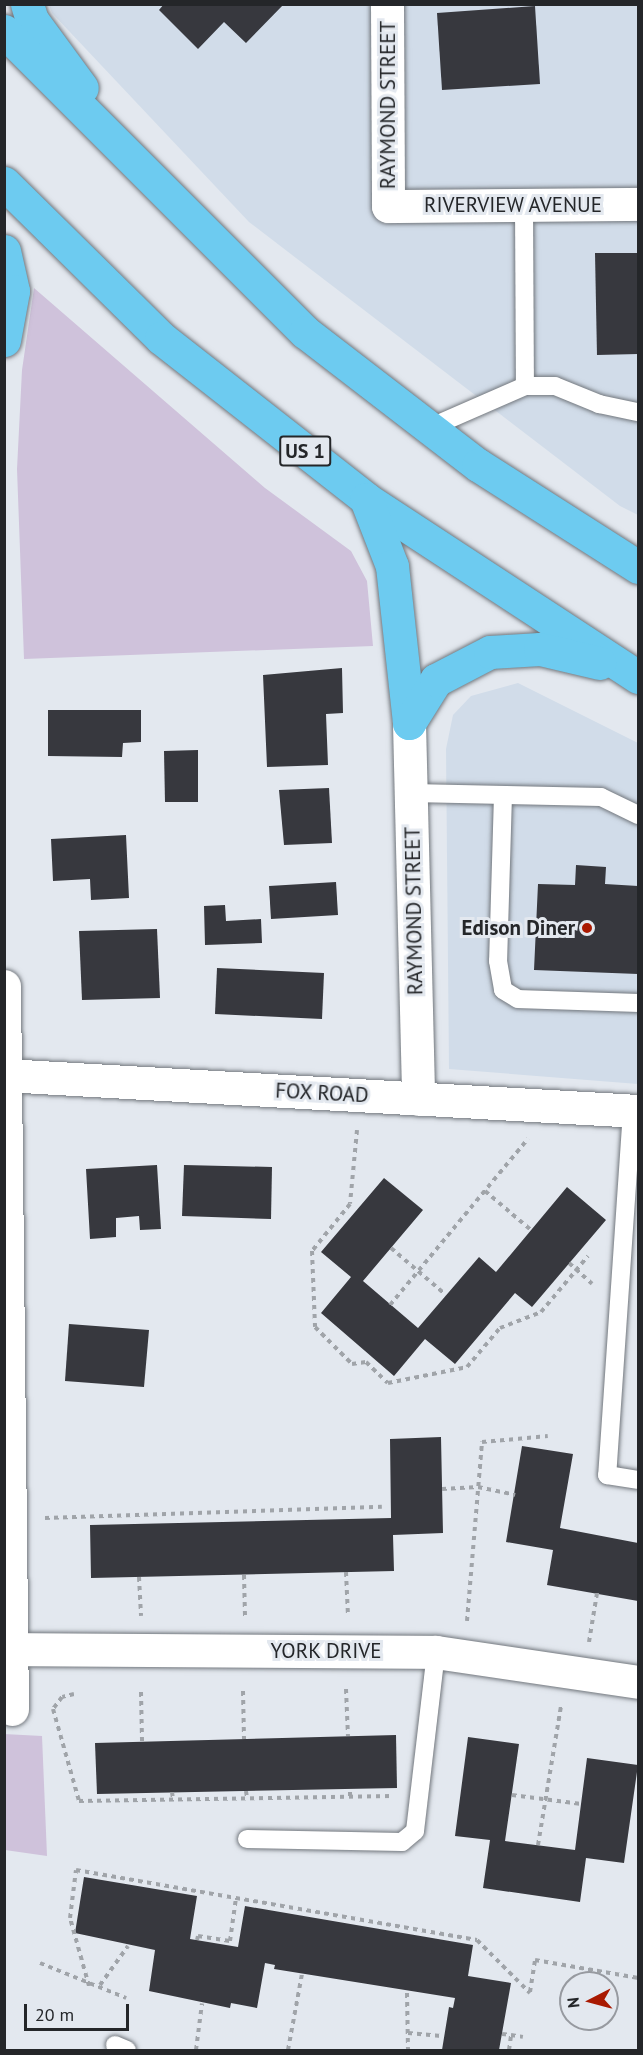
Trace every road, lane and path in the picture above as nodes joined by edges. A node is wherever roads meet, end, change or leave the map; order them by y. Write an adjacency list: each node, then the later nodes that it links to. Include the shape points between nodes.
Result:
1 (27, 4): 4 (highway, via 32,20)
2 (387, 4): 8 (street, RAYMOND STREET)
3 (4, 31): 4 (highway)
4 (149, 179): 13 (highway, via 305,332)
5 (4, 183): 14 (highway, US 1, via 161,338)
6 (639, 204): 7 (street, RIVERVIEW AVENUE)
7 (524, 205): 8 (street, RIVERVIEW AVENUE); 11 (lane)
8 (388, 206)
9 (4, 251): 10 (highway, via 13,291)
10 (4, 340)
11 (525, 386): 12 (lane, via 555,386 599,404); 13 (lane)
12 (639, 412)
13 (429, 428): 15 (highway, via 478,465)
14 (366, 499): 16 (highway, US 1); 17 (highway, via 392,566)
15 (638, 567)
16 (629, 672): 17 (highway, via 540,649 490,652 436,680)
17 (409, 723): 18 (street, RAYMOND STREET)
18 (411, 793): 19 (lane); 24 (street, RAYMOND STREET)
19 (503, 795): 20 (lane, via 601,797); 22 (lane, via 498,961 503,990 518,999)
20 (639, 815)
21 (4, 986): 23 (street)
22 (639, 1003)
23 (5, 1075): 24 (street, FOX ROAD); 36 (street)
24 (418, 1099): 25 (street, FOX ROAD)
25 (635, 1111): 37 (lane, via 607,1475)
26 (357, 1130): 31 (path, via 350,1204 312,1251 315,1327 352,1364 366,1362 388,1383 468,1367 500,1328 541,1312)
27 (529, 1139): 28 (path)
28 (485, 1191): 29 (path); 32 (path)
29 (531, 1230)
30 (391, 1248): 32 (path)
31 (588, 1256)
32 (419, 1271): 33 (path); 34 (path)
33 (446, 1295)
34 (390, 1305)
35 (548, 1436): 38 (path, via 482,1442)
36 (8, 1478): 52 (street)
37 (639, 1480)
38 (478, 1486): 39 (path); 40 (path); 49 (path)
39 (442, 1489)
40 (514, 1495)
41 (382, 1507): 42 (path)
42 (45, 1518)
43 (346, 1572): 47 (path)
44 (244, 1575): 48 (path)
45 (139, 1577): 50 (path)
46 (597, 1593): 51 (path)
47 (348, 1617)
48 (246, 1620)
49 (466, 1622)
50 (141, 1623)
51 (589, 1642)
52 (11, 1649): 53 (street, YORK DRIVE); 60 (street)
53 (436, 1652): 54 (street, YORK DRIVE); 74 (lane, via 415,1831 402,1842)
54 (639, 1682)
55 (346, 1689): 61 (path)
56 (243, 1691): 62 (path)
57 (141, 1692): 63 (path)
58 (74, 1694): 71 (path, via 62,1697 53,1709 79,1801)
59 (561, 1706): 72 (path)
60 (12, 1709)
61 (348, 1736)
62 (244, 1739)
63 (142, 1741)
64 (350, 1789): 68 (path)
65 (246, 1791): 70 (path)
66 (172, 1792): 71 (path)
67 (512, 1795): 72 (path)
68 (350, 1796): 69 (path); 70 (path)
69 (395, 1796)
70 (247, 1798): 71 (path)
71 (172, 1799)
72 (546, 1800): 73 (path); 75 (path)
73 (581, 1804)
74 (247, 1839)
75 (538, 1845)
76 (237, 1898): 77 (path); 83 (path, via 230,1941 198,1936); 88 (path, via 76,1870 70,1918)
77 (300, 1909): 78 (path); 79 (path)
78 (299, 1915)
79 (334, 1915): 80 (path); 81 (path)
80 (333, 1921)
81 (397, 1926): 82 (path); 87 (path, via 477,1940 530,1993 535,1960)
82 (396, 1932)
83 (197, 1940)
84 (128, 1946): 89 (path)
85 (40, 1963): 88 (path)
86 (302, 1974): 100 (path)
87 (639, 1978)
88 (87, 1979): 89 (path); 90 (path)
89 (100, 1985): 92 (path)
90 (88, 1986)
91 (407, 1993): 94 (path)
92 (126, 1998)
93 (202, 2003): 99 (path)
94 (408, 2033): 97 (path); 101 (path)
95 (502, 2034): 96 (path)
96 (511, 2035): 98 (path); 102 (path)
97 (444, 2036)
98 (523, 2037)
99 (196, 2050)
100 (288, 2050)
101 (408, 2050)
102 (509, 2050)

